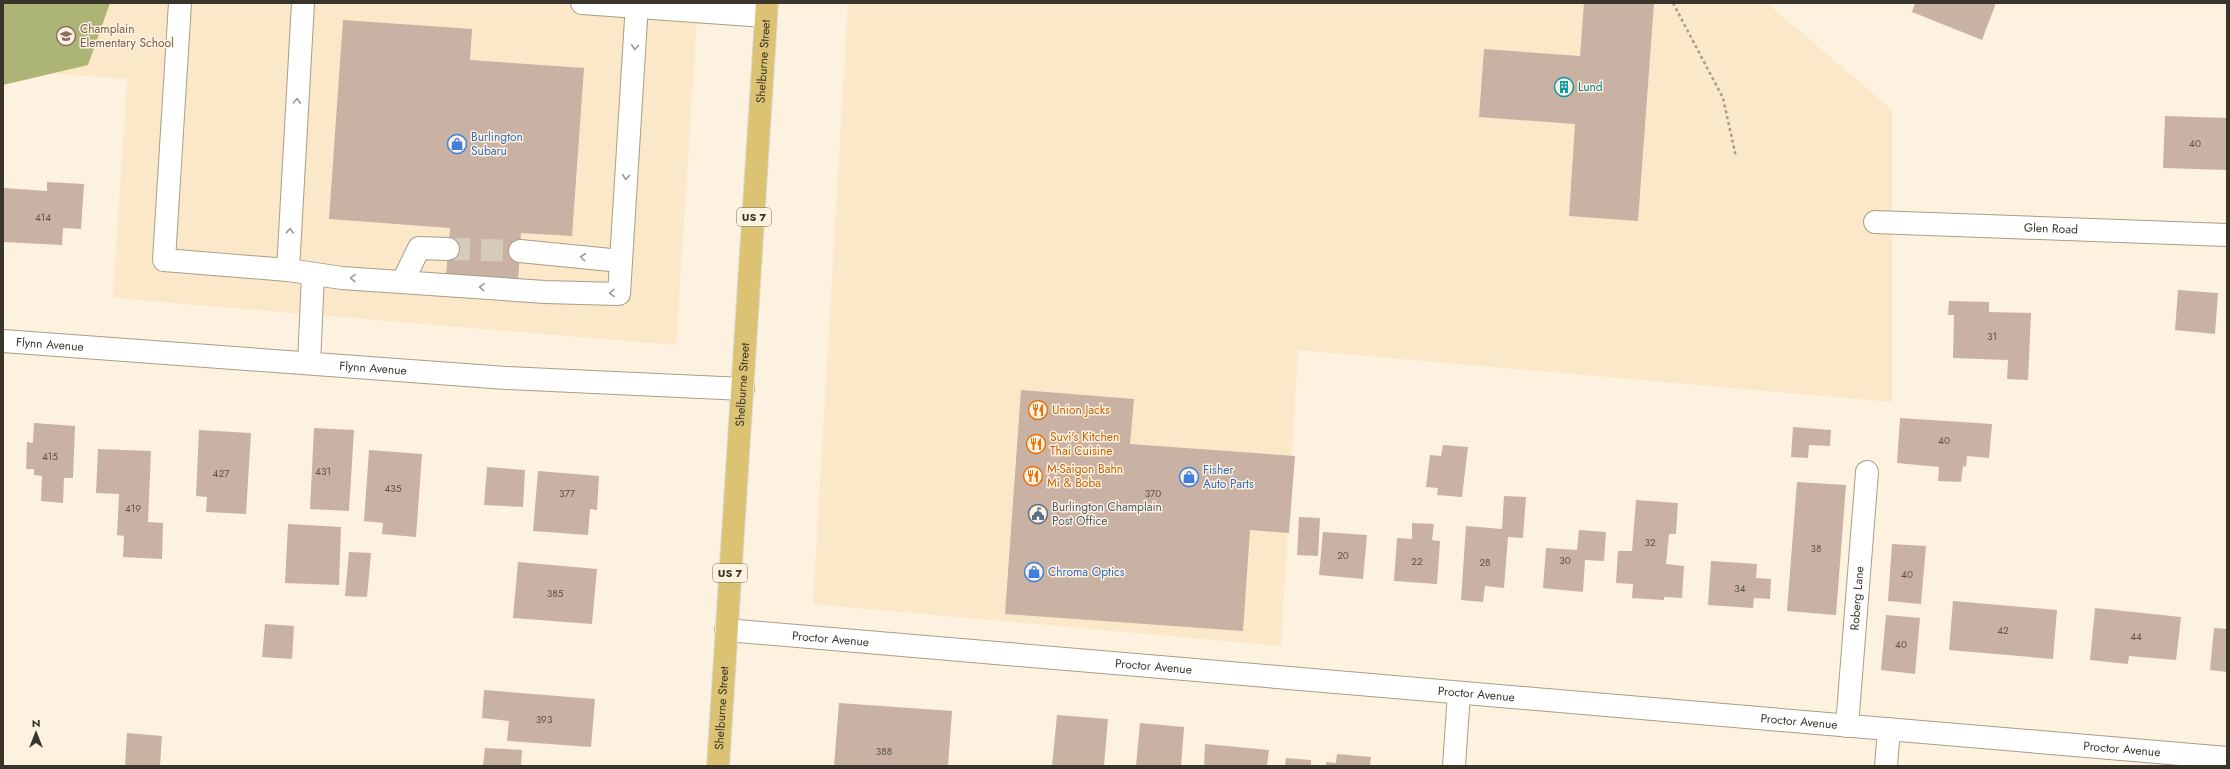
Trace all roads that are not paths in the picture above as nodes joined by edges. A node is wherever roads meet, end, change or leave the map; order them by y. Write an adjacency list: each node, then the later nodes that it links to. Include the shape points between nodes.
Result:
1 (180, 3): 11 (street, via 164,260)
2 (303, 3): 11 (street, one-way to 2)
3 (582, 3): 4 (street)
4 (637, 6): 5 (street); 10 (street, one-way to 10)
5 (766, 10): 16 (main road, Shelburne Street / US 7)
6 (1875, 222): 7 (street, Glen Road)
7 (2227, 235)
8 (448, 249): 13 (street, via 419,248)
9 (520, 251): 10 (street, one-way to 9)
10 (621, 261): 13 (street, one-way to 13, via 619,294 545,292)
11 (288, 270): 12 (street)
12 (313, 275): 13 (street, one-way to 12); 15 (street)
13 (403, 281)
14 (3, 341): 15 (street, Flynn Avenue)
15 (309, 363): 16 (street, Flynn Avenue, via 506,378)
16 (743, 389): 18 (main road, Shelburne Street / US 7)
17 (1867, 472): 20 (street, Roberg Lane)
18 (726, 630): 19 (street, Proctor Avenue); 23 (main road, Shelburne Street / US 7)
19 (1459, 693): 20 (street, Proctor Avenue); 24 (street)
20 (1847, 726): 21 (street, Proctor Avenue)
21 (1889, 729): 22 (street, Proctor Avenue); 25 (street)
22 (2227, 758)
23 (718, 766)
24 (1454, 766)
25 (1886, 766)

